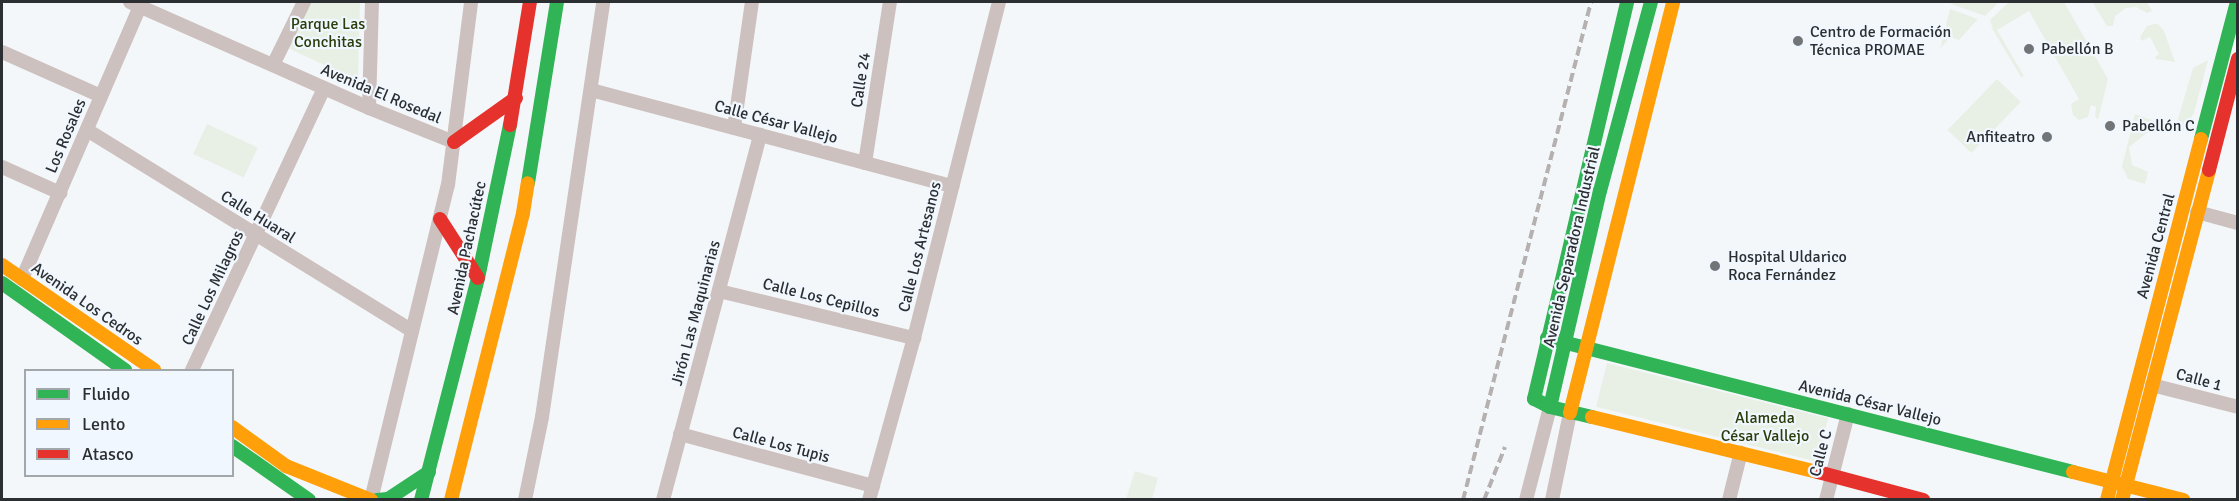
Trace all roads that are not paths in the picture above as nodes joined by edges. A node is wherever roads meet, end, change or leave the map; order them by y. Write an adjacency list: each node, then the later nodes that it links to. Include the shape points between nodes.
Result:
1 (304, 2): 18 (street)
2 (372, 2): 23 (street)
3 (471, 2): 27 (street, Avenida Pachacútec)
4 (530, 2): 22 (main road, Avenida Pachacútec)
5 (557, 2): 55 (main road, via 523,213)
6 (603, 2): 20 (street)
7 (752, 2): 24 (street)
8 (890, 2): 28 (street, Calle 24)
9 (999, 2): 30 (street, Calle Los Artesanos)
10 (1627, 2): 43 (main road, Avenida Separadora Industrial)
11 (1651, 2): 44 (main road, Avenida Separadora Industrial, via 1600,191)
12 (1673, 2): 45 (main road)
13 (2237, 2): 62 (main road, Avenida Central)
14 (135, 4): 15 (street, Avenida El Rosedal); 21 (street, Los Rosales)
15 (161, 8): 18 (street, Avenida El Rosedal)
16 (2, 52): 21 (street)
17 (2238, 59): 32 (main road, Avenida Central)
18 (273, 65): 19 (street, Avenida El Rosedal)
19 (324, 88): 23 (street, Avenida El Rosedal); 35 (street, Calle Los Milagros)
20 (591, 90): 24 (street, Calle César Vallejo); 65 (street)
21 (101, 96): 25 (street, Los Rosales)
22 (516, 98): 27 (main road); 37 (main road, Avenida Pachacútec)
23 (369, 108): 27 (street, Avenida El Rosedal)
24 (734, 128): 26 (street, Calle César Vallejo)
25 (87, 130): 31 (street, Los Rosales); 35 (street, Calle Huaral)
26 (759, 135): 28 (street, Calle César Vallejo); 40 (street, Jirón Las Maquinarias)
27 (454, 142): 33 (street, Avenida Pachacútec)
28 (865, 163): 30 (street, Calle César Vallejo)
29 (2, 166): 31 (street)
30 (952, 186): 42 (street, Calle Los Artesanos)
31 (60, 193): 38 (street, Los Rosales)
32 (2197, 212): 34 (street); 49 (main road, Avenida Central)
33 (440, 219): 37 (main road); 41 (street, Avenida Pachacútec)
34 (2238, 223)
35 (255, 236): 41 (street, Calle Huaral); 48 (street, Calle Los Milagros)
36 (2, 266): 38 (main road, Avenida Los Cedros)
37 (478, 278): 54 (main road, Avenida Pachacútec)
38 (22, 279): 47 (main road, Avenida Los Cedros)
39 (2, 283): 46 (main road, Avenida Los Cedros)
40 (719, 291): 42 (street, Calle Los Cepillos); 57 (street, Jirón Las Maquinarias)
41 (412, 331): 67 (street, Avenida Pachacútec)
42 (914, 338): 63 (street, Calle Los Artesanos)
43 (1547, 338): 44 (main road, Avenida César Vallejo); 50 (main road, Avenida Separadora Industrial, via 1534,399)
44 (1566, 344): 45 (main road, Avenida César Vallejo); 50 (main road, Avenida Separadora Industrial)
45 (1586, 348): 52 (main road); 53 (main road, Avenida César Vallejo)
46 (124, 369)
47 (153, 369)
48 (192, 369)
49 (2152, 385): 51 (street, Calle 1); 62 (main road, Avenida Central)
50 (1550, 408): 52 (main road); 72 (street, Avenida Separadora Industrial)
51 (2238, 408)
52 (1570, 412): 59 (main road); 73 (street)
53 (1848, 414): 61 (street, Calle C); 62 (main road, Avenida César Vallejo)
54 (443, 417): 55 (main road); 60 (main road, Avenida Pachacútec)
55 (471, 424): 70 (main road)
56 (234, 428): 64 (main road, via 285,466)
57 (680, 434): 63 (street, Calle Los Tupis); 71 (street, Jirón Las Maquinarias)
58 (234, 447): 66 (main road)
59 (1741, 452): 61 (main road); 74 (street)
60 (429, 472): 68 (main road, via 388,499); 69 (main road, Avenida Pachacútec)
61 (1832, 476): 75 (street, Calle C); 76 (main road)
62 (2119, 483): 77 (main road, Avenida Central); 78 (main road, Avenida Central); 79 (main road, Avenida César Vallejo)
63 (871, 493)
64 (339, 494): 67 (main road)
65 (528, 496)
66 (309, 500)
67 (371, 500)
68 (377, 500)
69 (422, 500)
70 (451, 500)
71 (663, 500)
72 (1526, 500)
73 (1552, 500)
74 (1729, 500)
75 (1827, 500)
76 (1923, 500)
77 (2107, 500)
78 (2122, 500)
79 (2184, 500)

